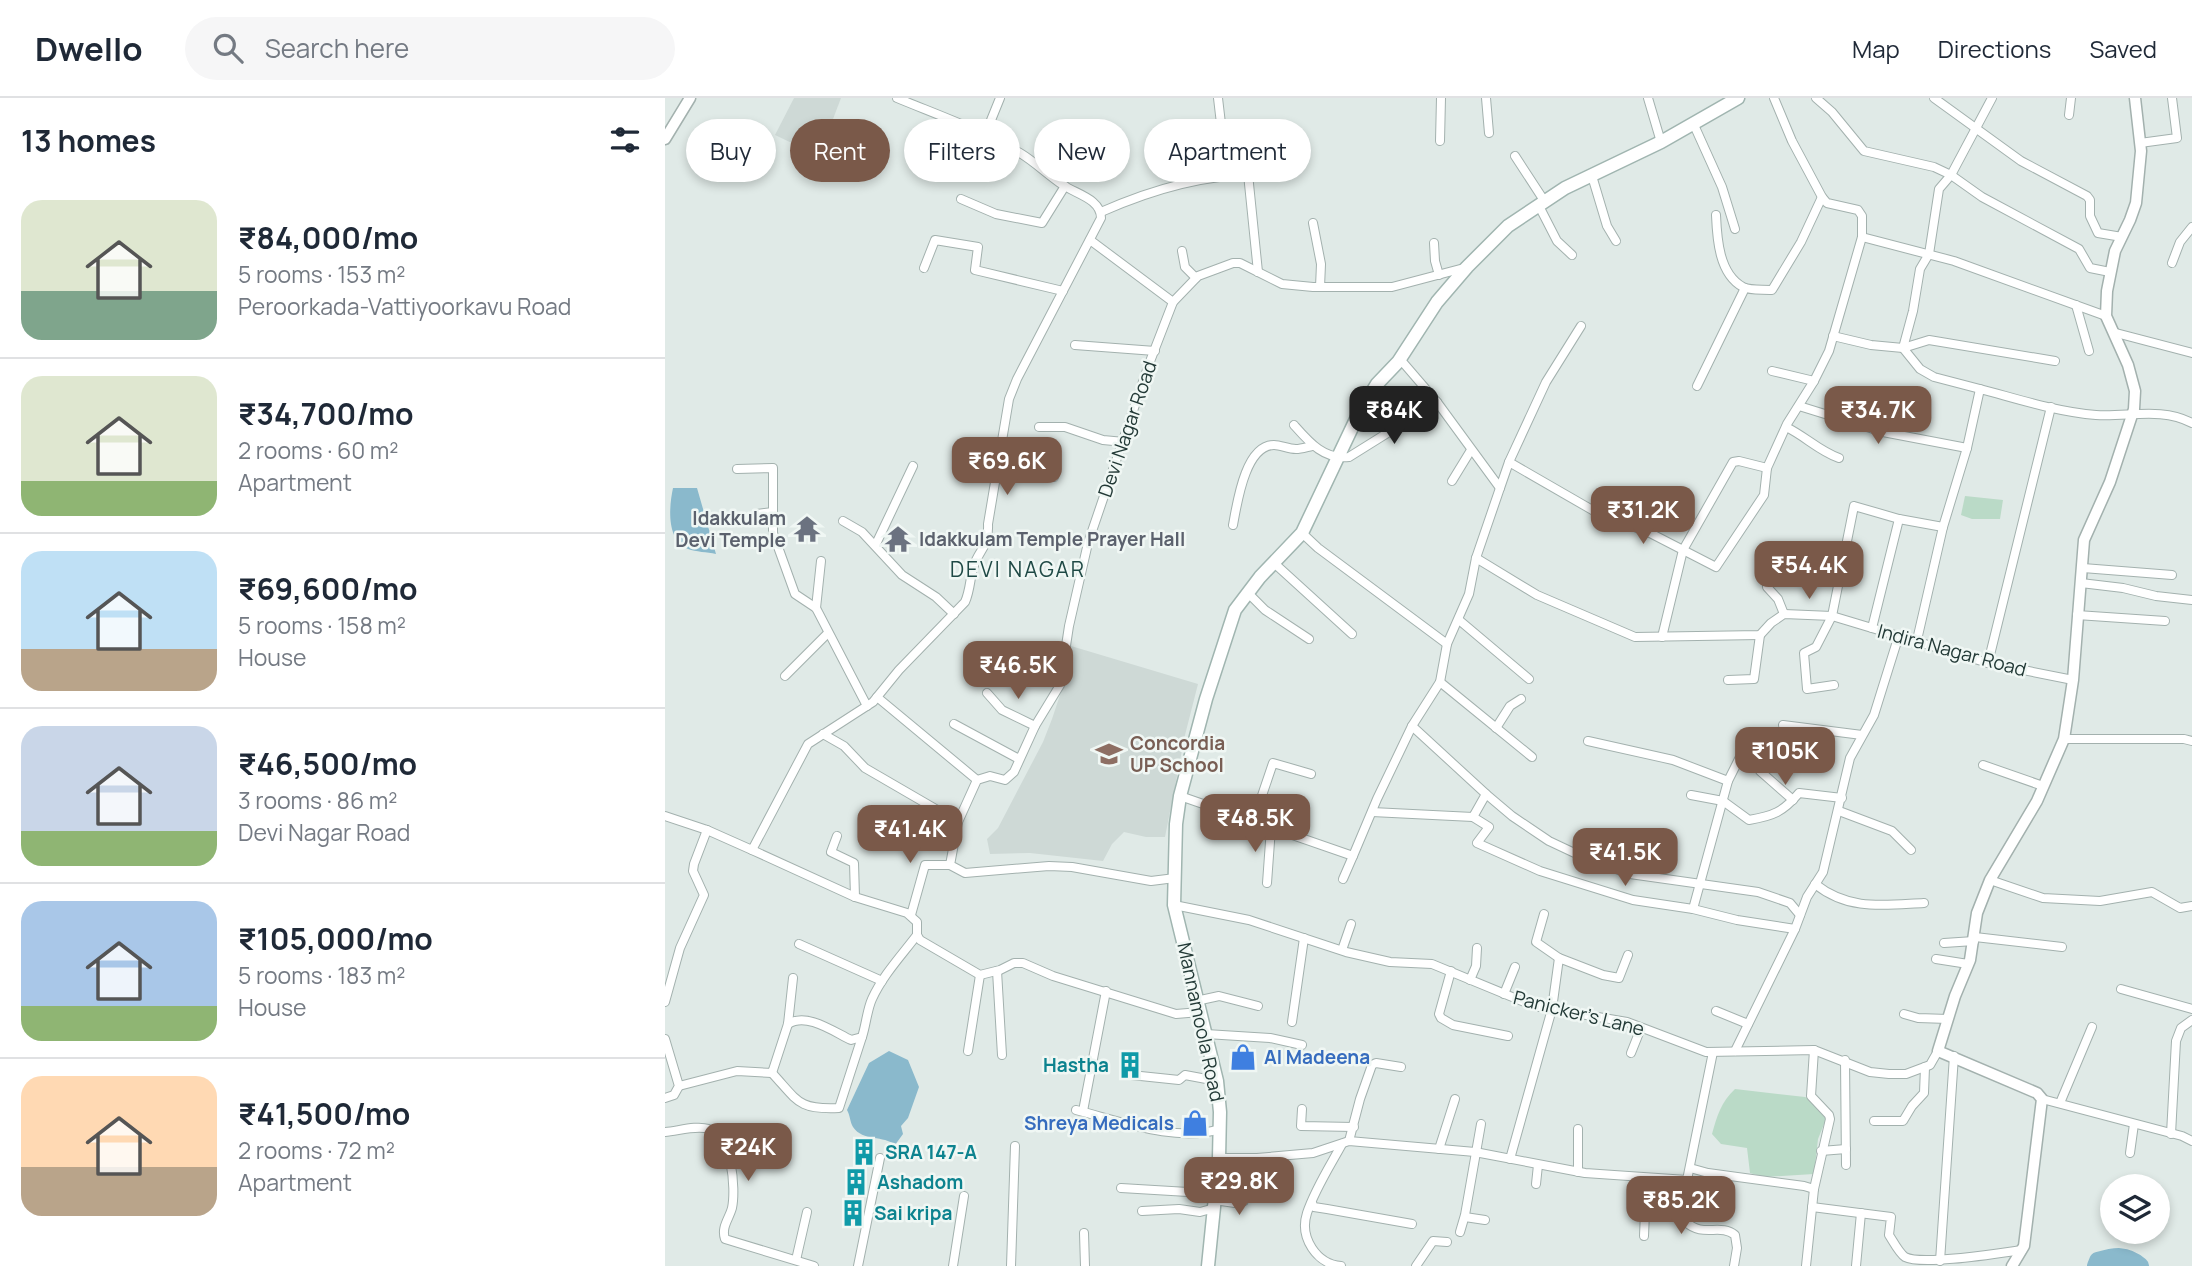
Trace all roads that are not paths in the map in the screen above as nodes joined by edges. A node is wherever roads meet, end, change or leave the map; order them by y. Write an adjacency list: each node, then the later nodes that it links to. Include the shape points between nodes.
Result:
1 (690, 98): 23 (street)
2 (897, 98): 17 (street)
3 (1000, 98): 18 (street)
4 (1218, 98): 19 (street)
5 (1441, 98): 24 (street)
6 (1486, 98): 22 (street)
7 (1648, 98): 25 (street)
8 (1738, 98): 20 (main road, Mannamoola Road)
9 (1774, 98): 34 (street)
10 (1816, 98): 29 (street, via 1864,151)
11 (1934, 98): 21 (street)
12 (1992, 98): 21 (street)
13 (2071, 98): 16 (street)
14 (2135, 98): 26 (street)
15 (2172, 98): 26 (street, via 2177,138)
16 (2069, 115)
17 (947, 119)
18 (991, 119)
19 (1220, 119)
20 (1694, 125): 25 (main road, Mannamoola Road); 41 (street)
21 (1976, 128): 29 (street); 43 (street, via 2021,161 2087,196 2098,233)
22 (1489, 133)
23 (665, 139)
24 (1440, 141)
25 (1661, 142): 30 (main road, Mannamoola Road)
26 (2140, 143): 43 (street, via 2136,203)
27 (1020, 153): 33 (street)
28 (1515, 156): 36 (street)
29 (1951, 175): 48 (street, via 1939,190); 54 (street, via 1982,197 2079,249 2090,268)
30 (1592, 176): 36 (main road, Mannamoola Road); 45 (street)
31 (1186, 182): 37 (street)
32 (1249, 182): 53 (street)
33 (1065, 186): 35 (street, via 1042,223 996,214); 37 (street, via 1088,198)
34 (1822, 197): 42 (street, via 1859,210); 58 (street, via 1774,289)
35 (961, 199)
36 (1542, 204): 49 (street, via 1557,242); 51 (main road, Mannamoola Road, via 1508,226)
37 (1101, 212): 44 (street)
38 (1716, 215): 58 (street, via 1719,251 1732,278)
39 (1313, 223): 57 (street)
40 (2192, 227): 50 (street)
41 (1735, 229)
42 (1862, 237): 48 (street); 65 (street)
43 (2122, 237): 54 (street)
44 (1090, 240): 59 (street); 60 (street)
45 (1616, 241)
46 (1434, 243): 55 (street)
47 (1182, 251): 56 (street, via 1185,267)
48 (1929, 254): 61 (street); 67 (street, via 1920,269)
49 (1572, 255)
50 (2172, 263)
51 (1467, 267): 55 (street, Devi Nagar Road); 71 (main road, Mannamoola Road, via 1437,302)
52 (924, 268): 59 (street, via 935,240 978,247 975,270)
53 (1258, 272): 56 (street, Devi Nagar Road, via 1233,263); 57 (street, Devi Nagar Road, via 1282,284)
54 (2110, 272): 62 (street)
55 (1439, 275): 57 (street, Devi Nagar Road, via 1392,287)
56 (1196, 278): 60 (street, Devi Nagar Road)
57 (1320, 287)
58 (1745, 288): 75 (street)
59 (1063, 291): 92 (street, via 1009,399)
60 (1173, 302): 68 (street, Devi Nagar Road)
61 (2077, 305): 62 (street); 69 (street)
62 (2106, 316): 64 (street)
63 (1581, 326): 91 (street, via 1546,382)
64 (2116, 333): 70 (street); 80 (street, via 2135,391)
65 (1833, 336): 67 (street); 74 (street)
66 (1075, 345): 68 (street)
67 (1903, 348): 72 (street, via 1929,340); 76 (street, via 1920,369 1934,377)
68 (1155, 351): 85 (street, Devi Nagar Road)
69 (2089, 351)
70 (2192, 352)
71 (1400, 359): 77 (street); 89 (main road, Mannamoola Road, via 1377,384)
72 (2055, 361)
73 (1772, 371): 74 (street)
74 (1814, 381): 78 (street)
75 (1697, 386)
76 (1980, 389): 79 (street); 87 (street)
77 (1437, 402): 88 (street); 89 (street, via 1370,446)
78 (1799, 406): 84 (street); 87 (street, via 1883,432)
79 (2051, 407): 80 (street, via 2095,415); 133 (street)
80 (2132, 415): 81 (street, via 2170,415); 112 (street, via 2084,540)
81 (2192, 423)
82 (1294, 425): 86 (street)
83 (1039, 427): 85 (street, via 1065,427)
84 (1786, 427): 90 (street); 94 (street)
85 (1124, 442): 146 (street, Devi Nagar Road, via 1088,543 1060,685)
86 (1312, 446): 89 (street); 103 (street, via 1263,448 1245,475)
87 (1966, 449): 104 (street)
88 (1471, 450): 97 (street); 98 (street)
89 (1338, 458): 105 (main road, Mannamoola Road)
90 (1839, 458)
91 (1509, 462): 98 (street); 107 (street, via 1594,511)
92 (998, 465): 96 (street); 118 (street, via 986,546 973,567 965,602)
93 (913, 466): 106 (street)
94 (1767, 468): 107 (street, via 1733,462); 107 (street, via 1764,495 1716,567)
95 (737, 469): 99 (street, via 773,468)
96 (1054, 477)
97 (1452, 481)
98 (1500, 488): 109 (street)
99 (773, 512): 100 (street); 117 (street, via 773,533 795,594)
100 (757, 514)
101 (1899, 519): 104 (street); 121 (street, via 1854,506); 124 (street)
102 (843, 521): 106 (street)
103 (1233, 525)
104 (1943, 527): 131 (street)
105 (1302, 533): 111 (main road, Mannamoola Road); 132 (street)
106 (876, 544): 118 (street, via 902,575)
107 (1683, 550): 129 (street)
108 (1767, 552): 119 (street, via 1767,587)
109 (1476, 558): 122 (street); 129 (street, via 1537,595 1635,637)
110 (821, 561): 117 (street)
111 (1273, 563): 115 (main road, Mannamoola Road); 126 (street)
112 (2083, 568): 113 (street); 114 (street)
113 (2172, 575)
114 (2081, 583): 116 (street); 120 (street)
115 (1248, 593): 130 (street); 165 (main road, Mannamoola Road, via 1235,610)
116 (2192, 600)
117 (815, 608): 125 (street)
118 (954, 614): 141 (street)
119 (1784, 614): 121 (street, Indira Nagar Road); 127 (street)
120 (2077, 615): 123 (street); 137 (street)
121 (1832, 616): 124 (street, Indira Nagar Road); 139 (street, via 1816,646 1804,653 1807,690)
122 (1459, 620): 132 (street); 135 (street)
123 (2165, 621)
124 (1872, 628): 128 (street, Indira Nagar Road)
125 (828, 633): 134 (street); 143 (street)
126 (1352, 634)
127 (1760, 635): 129 (street); 136 (street, via 1754,679)
128 (1899, 635): 131 (street, Indira Nagar Road); 150 (street, via 1874,715)
129 (1662, 637)
130 (1309, 639)
131 (1917, 640): 133 (street, Indira Nagar Road)
132 (1447, 644): 138 (street)
133 (1988, 663): 137 (street, Indira Nagar Road)
134 (785, 676)
135 (1529, 678)
136 (1728, 680)
137 (2073, 680): 151 (street)
138 (1440, 682): 147 (street); 148 (street)
139 (1834, 685)
140 (987, 694): 146 (street, via 1002,710)
141 (877, 697): 143 (street); 160 (street)
142 (1521, 699): 148 (street, via 1510,706)
143 (867, 706): 149 (street)
144 (954, 723): 156 (street)
145 (1783, 724): 150 (street)
146 (1035, 726): 156 (street, Devi Nagar Road)
147 (1412, 726): 163 (street); 170 (street)
148 (1496, 727): 154 (street)
149 (823, 734): 173 (street, via 865,768); 178 (street, via 808,744)
150 (1862, 736): 166 (street, via 1850,758)
151 (2064, 739): 153 (street); 162 (street)
152 (1588, 741): 161 (street, via 1672,760)
153 (2192, 741)
154 (1532, 757)
155 (1740, 757): 161 (street)
156 (1019, 760): 160 (street, Devi Nagar Road, via 1005,780 990,776)
157 (1983, 765): 162 (street)
158 (1760, 771): 167 (street)
159 (1311, 774): 174 (street, via 1273,763)
160 (977, 780): 173 (street)
161 (1728, 781): 168 (street)
162 (2043, 786): 184 (street)
163 (1486, 794): 172 (street); 186 (street, via 1549,841 1583,857 1630,874)
164 (1691, 795): 168 (street)
165 (1180, 796): 174 (street); 182 (main road, Mannamoola Road)
166 (1842, 798): 167 (street, via 1799,793); 169 (street)
167 (1793, 800): 168 (street, via 1767,817 1749,820)
168 (1723, 801): 186 (street)
169 (1839, 811): 179 (street, via 1892,831); 187 (street, via 1823,872)
170 (1371, 812): 172 (street); 180 (street)
171 (665, 816): 176 (street)
172 (1473, 817): 192 (street, via 1489,827 1477,843 1540,871 1633,900)
173 (958, 822): 181 (street)
174 (1252, 822): 175 (street)
175 (1271, 828): 180 (street); 185 (street)
176 (707, 830): 178 (street); 220 (street, via 693,871 704,895 680,948)
177 (837, 836): 188 (street, via 831,852 854,863)
178 (752, 850): 188 (street)
179 (1911, 850)
180 (1353, 856): 183 (street)
181 (950, 865): 182 (street, via 965,873 1049,866 1151,881); 194 (street, via 925,865)
182 (1175, 878): 190 (main road, Mannamoola Road)
183 (1343, 879)
184 (1990, 880): 191 (street, via 2043,898 2100,901 2152,892 2180,908); 200 (street, via 1977,913)
185 (1267, 883)
186 (1699, 883): 192 (street); 195 (street, via 1758,892 1790,903)
187 (1815, 884): 189 (street, via 1849,903); 195 (street)
188 (855, 897): 194 (street)
189 (1924, 903)
190 (1174, 905): 199 (street, Panicker's Lane, via 1249,920); 221 (main road, Mannamoola Road)
191 (2192, 906)
192 (1693, 909): 197 (street)
193 (1544, 914): 207 (street, via 1536,942)
194 (911, 915): 198 (street, via 917,922)
195 (1800, 915): 197 (street)
196 (1351, 924): 205 (street)
197 (1795, 929): 231 (street)
198 (917, 935): 213 (street); 216 (street)
199 (1304, 938): 205 (street, Panicker's Lane); 229 (street)
200 (1974, 939): 201 (street); 203 (street); 209 (street)
201 (1944, 943)
202 (799, 944): 216 (street)
203 (2062, 947)
204 (1477, 948): 215 (street)
205 (1342, 950): 212 (street, Panicker's Lane)
206 (1628, 955): 207 (street, via 1619,978)
207 (1559, 958): 223 (street)
208 (1936, 959): 209 (street)
209 (1968, 964): 227 (street)
210 (1515, 967): 219 (street)
211 (997, 971): 213 (street); 218 (street, via 1023,963); 245 (street)
212 (1451, 971): 215 (street, Panicker's Lane); 235 (street, via 1441,1018 1453,1025)
213 (980, 975): 240 (street)
214 (793, 978): 230 (street)
215 (1470, 980): 219 (street, Panicker's Lane)
216 (882, 981): 236 (street, via 870,1002)
217 (2121, 989): 224 (street)
218 (1106, 991): 221 (street, via 1176,1014); 263 (street, via 1080,1110 1179,1135)
219 (1504, 994): 223 (street, Panicker's Lane)
220 (665, 1002)
221 (1198, 1006): 222 (street, via 1219,996); 234 (main road, Mannamoola Road)
222 (1258, 1006)
223 (1552, 1009): 232 (street, Panicker's Lane); 277 (street)
224 (2192, 1009)
225 (1716, 1011): 231 (street)
226 (1904, 1014): 227 (street)
227 (1948, 1019): 242 (street)
228 (2192, 1020): 266 (street, via 2181,1028 2176,1041)
229 (1293, 1022)
230 (788, 1024): 236 (street, via 798,1020 821,1024 852,1040); 250 (street)
231 (1748, 1024): 241 (street)
232 (1641, 1027): 243 (street, Panicker's Lane); 244 (street)
233 (2092, 1027): 257 (street)
234 (1206, 1034): 238 (street); 252 (main road, Mannamoola Road)
235 (1508, 1036)
236 (862, 1037): 250 (street, via 839,1108 816,1109 800,1102)
237 (665, 1039): 253 (street)
238 (1302, 1045)
239 (1814, 1050): 241 (street, Panicker's Lane); 247 (street, Panicker's Lane); 272 (street, via 1811,1096 1830,1119)
240 (968, 1051)
241 (1735, 1051): 243 (street, Panicker's Lane)
242 (1938, 1051): 246 (street); 249 (street)
243 (1713, 1052): 280 (street)
244 (1631, 1054)
245 (1002, 1055)
246 (1954, 1056): 256 (street); 304 (street)
247 (1845, 1060): 249 (street, Panicker's Lane, via 1870,1072 1889,1074); 271 (street)
248 (1401, 1067): 262 (street, via 1372,1065)
249 (1925, 1067): 259 (street, via 1924,1093 1903,1121)
250 (772, 1073): 253 (street, via 737,1071)
251 (1131, 1075): 252 (street, via 1179,1080 1185,1075)
252 (1217, 1081): 263 (main road, Mannamoola Road)
253 (679, 1086): 254 (street, via 674,1096)
254 (665, 1098)
255 (1455, 1099): 270 (street)
256 (2042, 1099): 257 (street); 303 (street)
257 (2060, 1103): 261 (street)
258 (1301, 1109): 262 (street, via 1301,1126)
259 (1874, 1121)
260 (1481, 1124): 273 (street)
261 (2134, 1124): 266 (street); 274 (street)
262 (1354, 1127): 268 (street)
263 (1220, 1129): 276 (main road, Mannamoola Road)
264 (1579, 1129): 281 (street)
265 (665, 1132): 305 (street, via 709,1128 719,1134 734,1186 725,1239)
266 (2171, 1134): 267 (street)
267 (2192, 1141)
268 (1346, 1143): 270 (street); 276 (street, via 1313,1153); 291 (street)
269 (1015, 1146): 309 (street)
270 (1439, 1149): 273 (street)
271 (1846, 1149): 272 (street); 279 (street)
272 (1821, 1151): 287 (street)
273 (1475, 1152): 277 (street); 296 (street)
274 (2130, 1153)
275 (880, 1158): 307 (street)
276 (1219, 1158): 284 (main road, Mannamoola Road)
277 (1510, 1159): 278 (street)
278 (1538, 1165): 281 (street); 285 (street)
279 (1846, 1165)
280 (1691, 1168): 283 (street); 287 (street)
281 (1578, 1172): 282 (street)
282 (1639, 1177): 283 (street); 301 (street, via 1639,1208 1646,1212)
283 (1686, 1180): 314 (street, via 1686,1222 1700,1231 1730,1230 1737,1248)
284 (1216, 1181): 286 (street, via 1188,1192); 290 (main road, Mannamoola Road)
285 (1536, 1184)
286 (1121, 1188)
287 (1814, 1189): 292 (street)
288 (964, 1196): 308 (street)
289 (1263, 1196): 290 (street, via 1235,1203)
290 (1214, 1202): 293 (street, via 1211,1209 1200,1212); 311 (main road, Mannamoola Road)
291 (1312, 1203): 298 (street, via 1314,1207); 312 (street, via 1306,1215 1308,1240 1315,1255)
292 (1812, 1208): 295 (street); 315 (street)
293 (1142, 1211)
294 (807, 1212): 305 (street)
295 (1861, 1213): 304 (street, via 1891,1217 1889,1235 1905,1257); 316 (street)
296 (1465, 1217): 297 (street); 299 (street)
297 (1485, 1220)
298 (1412, 1224)
299 (1460, 1232)
300 (1084, 1233): 310 (street)
301 (1644, 1236)
302 (1447, 1242): 313 (street, via 1433,1241)
303 (2022, 1250): 304 (street); 317 (street)
304 (1940, 1261)
305 (792, 1262): 306 (street)
306 (814, 1266)
307 (857, 1266)
308 (953, 1266)
309 (1011, 1266)
310 (1085, 1266)
311 (1208, 1266)
312 (1341, 1266)
313 (1416, 1266)
314 (1734, 1266)
315 (1805, 1266)
316 (1856, 1266)
317 (2012, 1266)

